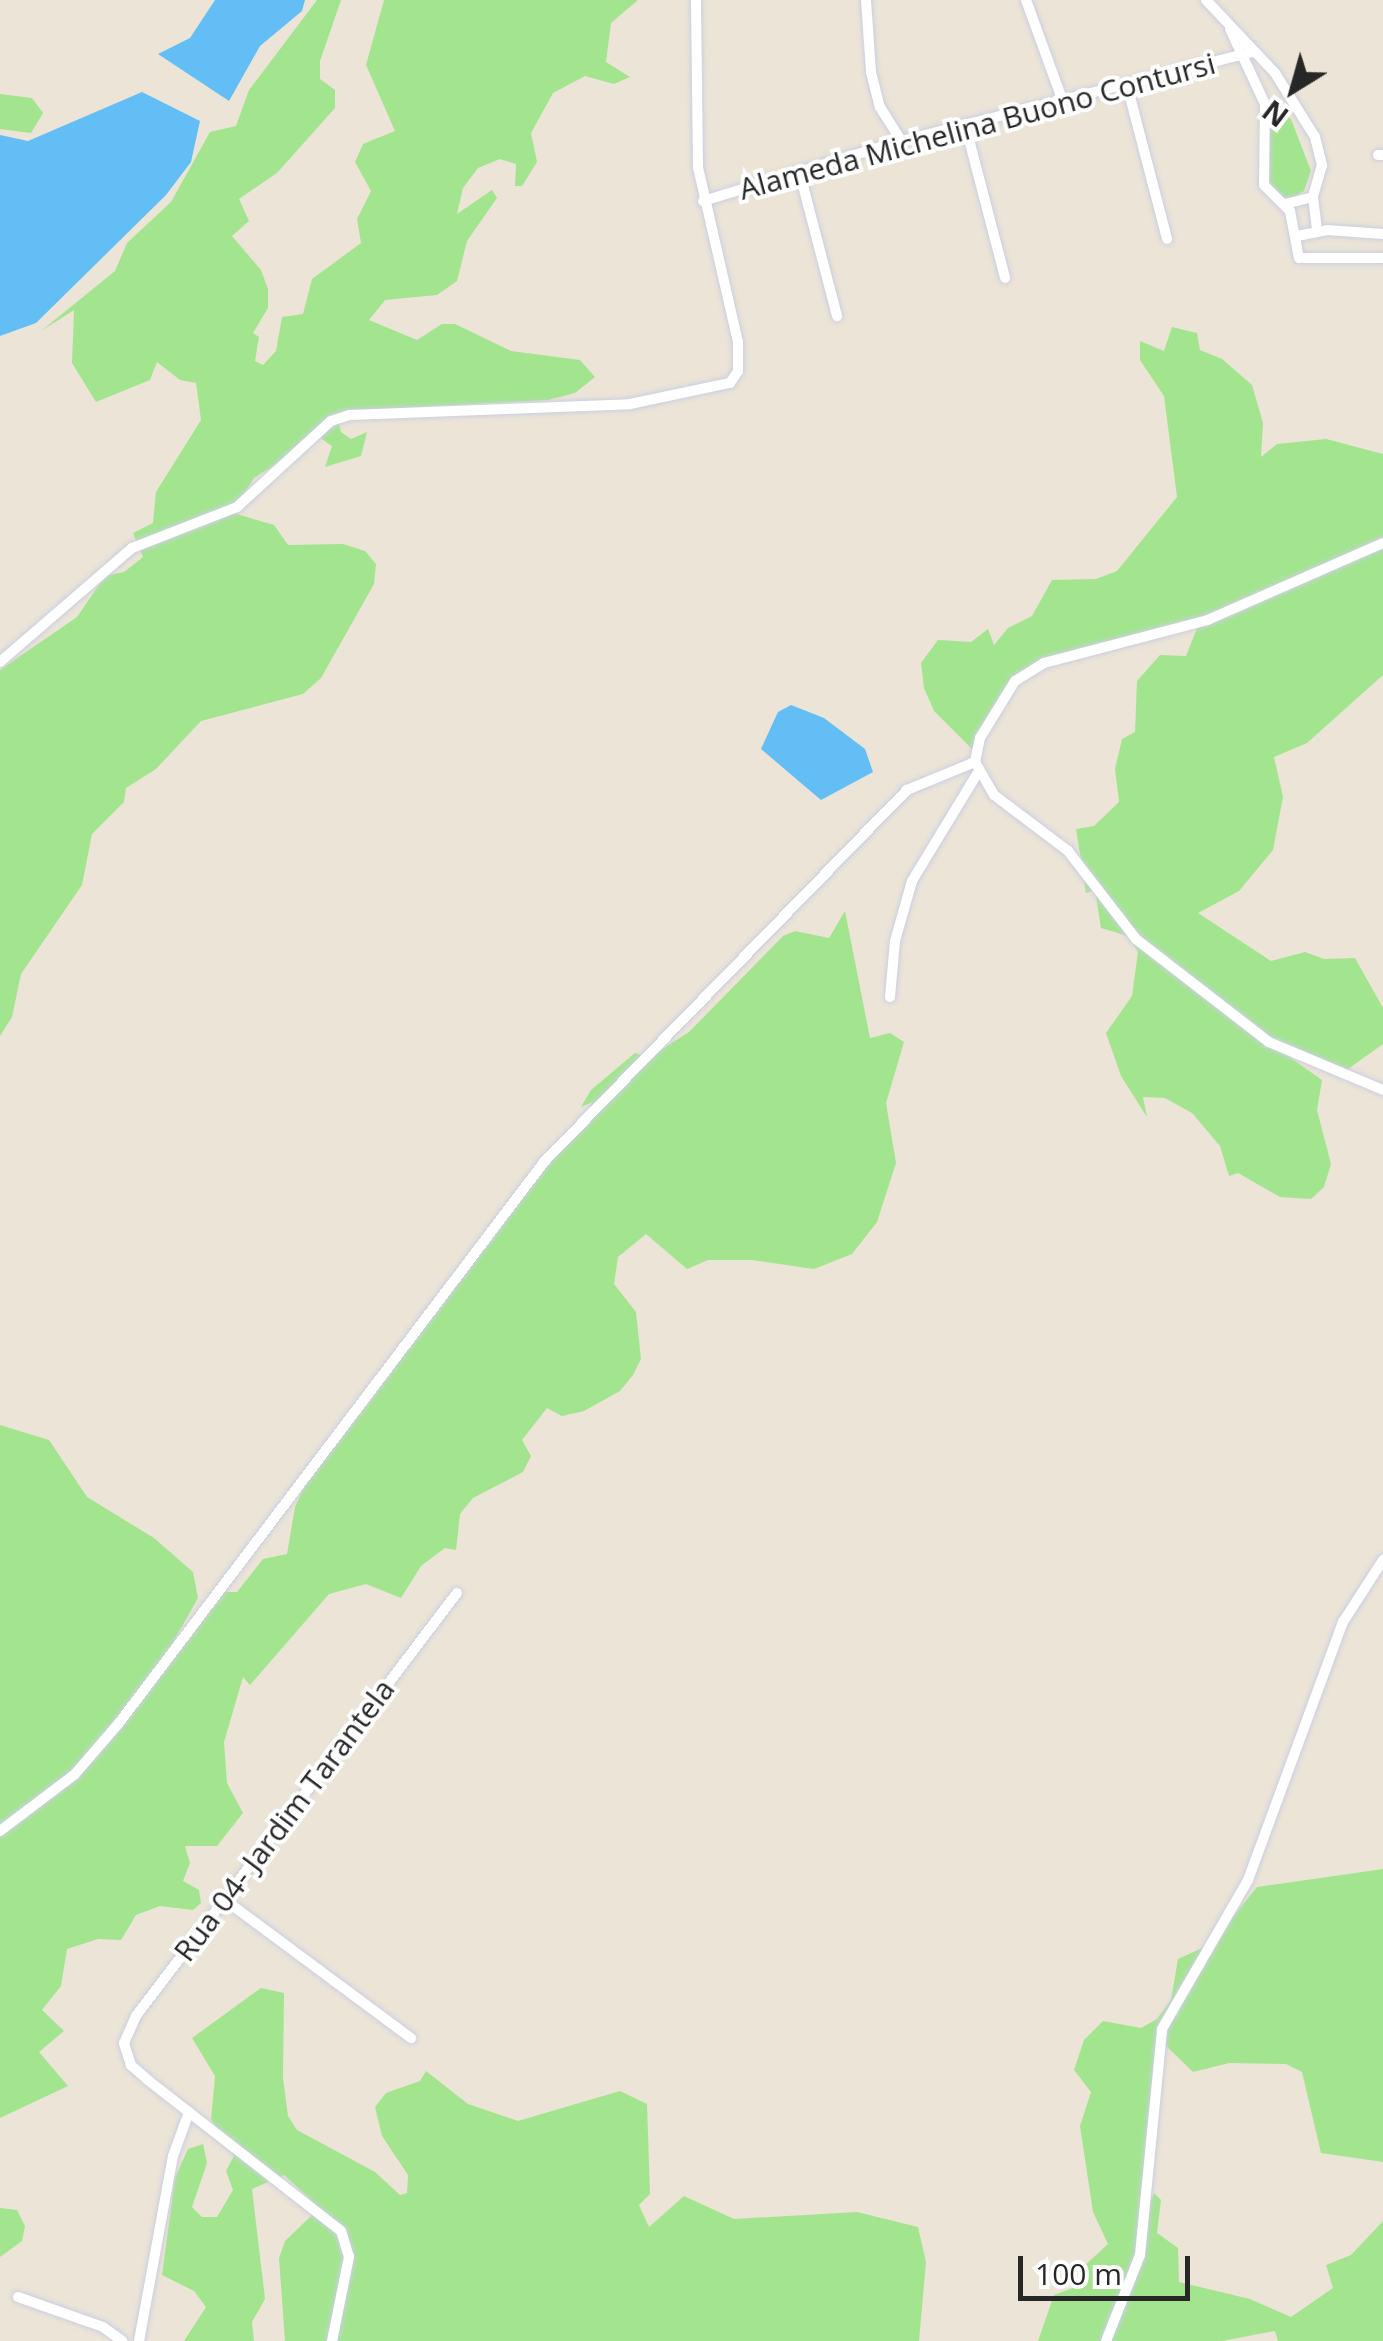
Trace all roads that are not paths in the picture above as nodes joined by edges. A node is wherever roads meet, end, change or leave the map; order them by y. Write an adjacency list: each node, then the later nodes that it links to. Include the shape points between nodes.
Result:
1 (696, 0): 14 (street)
2 (866, 0): 11 (street, via 870,72 880,107)
3 (1026, 0): 9 (street)
4 (1206, 0): 5 (street)
5 (1230, 28): 6 (street); 7 (street)
6 (1252, 52): 7 (street, Alameda Michelina Buono Contursi); 13 (street, via 1298,103 1315,137 1322,165)
7 (1239, 55): 8 (street, Alameda Michelina Buono Contursi); 15 (street, via 1265,104 1264,185)
8 (1128, 85): 9 (street, Alameda Michelina Buono Contursi); 20 (street)
9 (1062, 99): 10 (street, Alameda Michelina Buono Contursi)
10 (965, 124): 11 (street, Alameda Michelina Buono Contursi); 23 (street)
11 (901, 141): 12 (street, Alameda Michelina Buono Contursi)
12 (800, 174): 14 (street, Alameda Michelina Buono Contursi); 24 (street)
13 (1313, 197): 15 (street); 16 (street)
14 (703, 201): 26 (street, via 738,342 738,371 722,386 630,404 331,421 238,508 132,548)
15 (1285, 204): 18 (street)
16 (1317, 230): 18 (street); 19 (street)
17 (1383, 234): 19 (street)
18 (1296, 236): 22 (street, via 1299,258)
19 (1348, 236): 22 (street)
20 (1167, 239)
21 (1383, 258): 22 (street)
22 (1348, 260)
23 (1005, 278)
24 (837, 316)
25 (1383, 544): 27 (street, via 1208,620 1076,649 1015,681 980,738)
26 (0, 662)
27 (976, 768): 28 (street, via 912,881 895,941); 29 (street, via 994,794 1068,850 1108,910 1164,961 1269,1042); 32 (street, via 907,790 544,1162 120,1723 75,1774)
28 (890, 997)
29 (1383, 1090)
30 (1383, 1560): 40 (street, via 1343,1622 1260,1854 1162,2029 1140,2255)
31 (457, 1593): 33 (street, Rua 04- Jardim Tarantela)
32 (0, 1831)
33 (224, 1900): 34 (street); 35 (street, Rua 04- Jardim Tarantela, via 136,2016 124,2052)
34 (411, 2038)
35 (188, 2112): 38 (street, via 173,2156); 39 (street, via 300,2194 347,2241)
36 (18, 2297): 37 (street, via 103,2327)
37 (122, 2341)
38 (139, 2341)
39 (332, 2341)
40 (1106, 2341)

